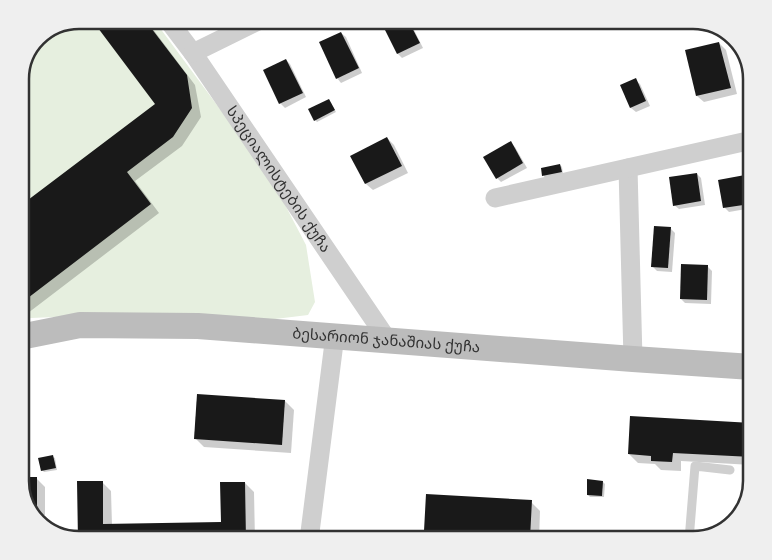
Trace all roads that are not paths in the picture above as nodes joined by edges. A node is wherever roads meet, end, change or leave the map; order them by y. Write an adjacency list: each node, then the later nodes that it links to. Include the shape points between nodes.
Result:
1 (175, 29): 3 (street, სპეციალისტების ქუჩა)
2 (242, 29): 3 (street)
3 (193, 53): 9 (street, სპეციალისტების ქუჩა)
4 (743, 142): 5 (street)
5 (628, 168): 6 (street); 10 (street)
6 (495, 198)
7 (29, 335): 8 (street, ბესარიონ ჯანაშიას ქუჩა, via 80,325 198,326)
8 (335, 335): 9 (street, ბესარიონ ჯანაშიას ქუჩა); 13 (street)
9 (387, 339): 10 (street, ბესარიონ ჯანაშიას ქუჩა)
10 (633, 359): 11 (street, ბესარიონ ჯანაშიას ქუჩა)
11 (743, 366)
12 (730, 470): 14 (lane, via 696,466)
13 (311, 531)
14 (690, 531)

